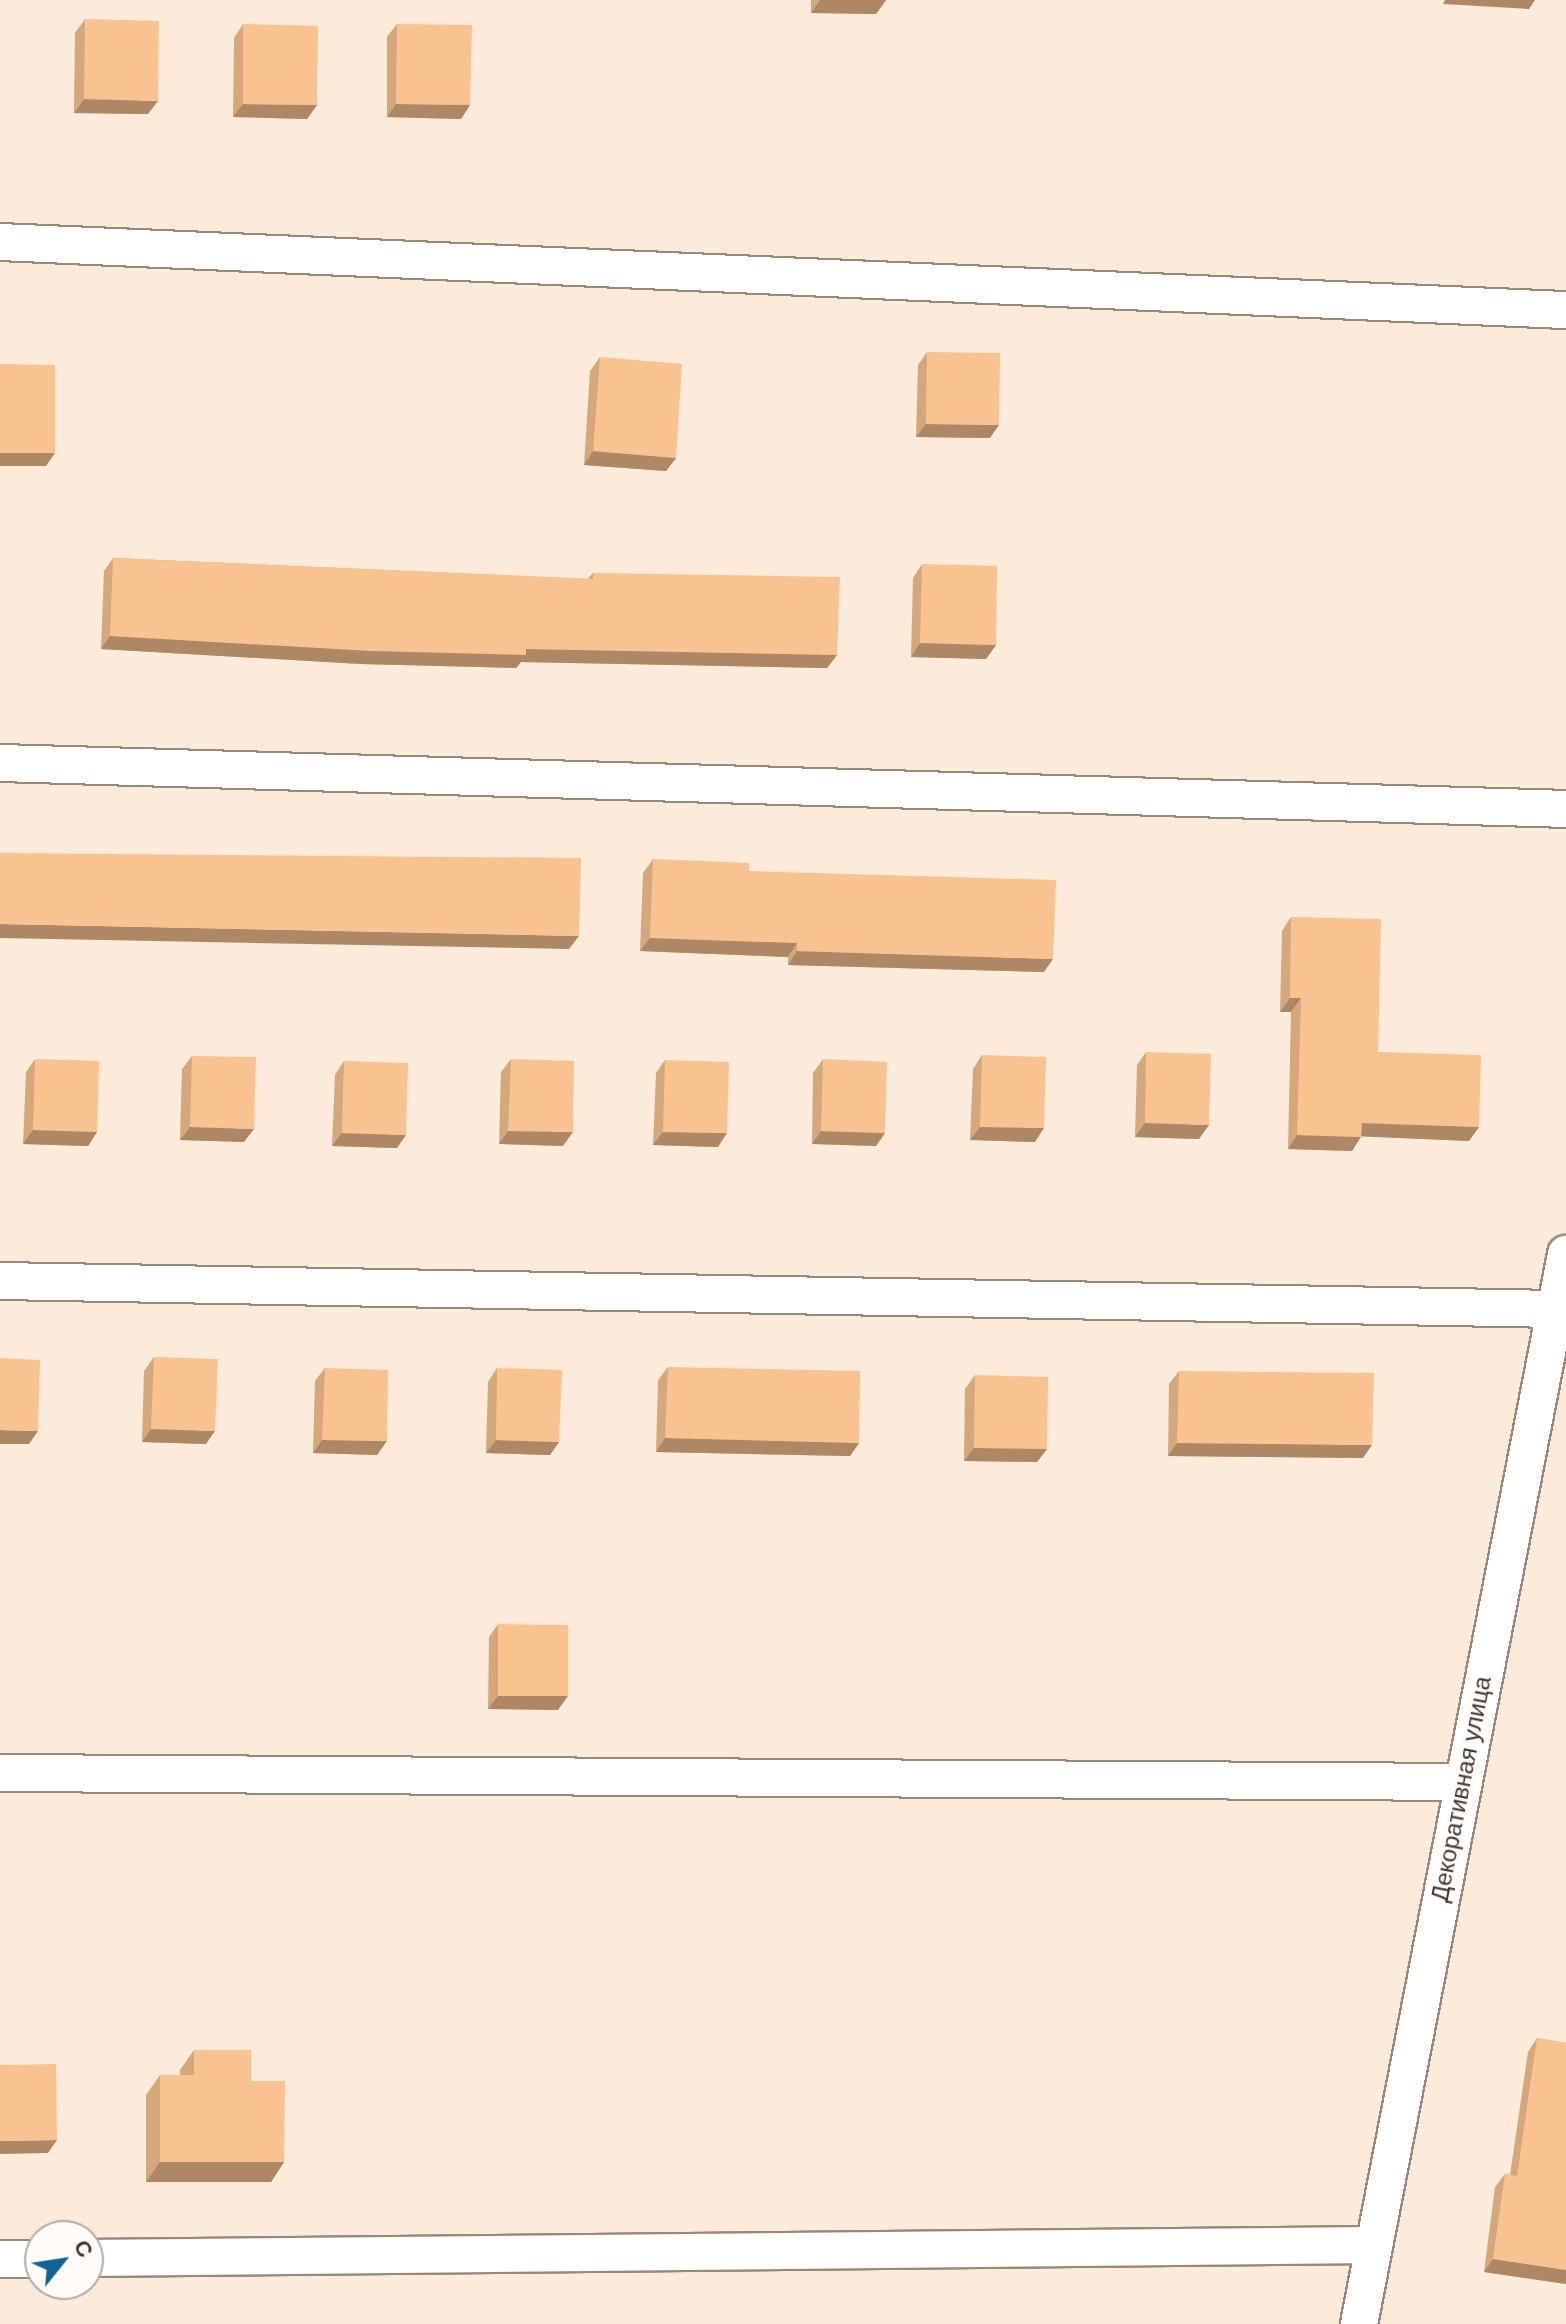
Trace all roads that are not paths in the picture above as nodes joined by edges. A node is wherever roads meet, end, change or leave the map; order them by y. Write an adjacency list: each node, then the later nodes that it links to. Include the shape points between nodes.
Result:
1 (0, 242): 2 (street)
2 (1566, 310)
3 (0, 763): 4 (street)
4 (1566, 809)
5 (1566, 1254): 7 (street, Декоративная улица)
6 (0, 1281): 7 (street)
7 (1553, 1309): 9 (street, Декоративная улица)
8 (0, 1773): 9 (street)
9 (1462, 1782): 10 (street, Декоративная улица)
10 (1374, 2245): 11 (street); 14 (street, Декоративная улица)
11 (104, 2258)
12 (0, 2259): 13 (street)
13 (24, 2259)
14 (1359, 2324)

